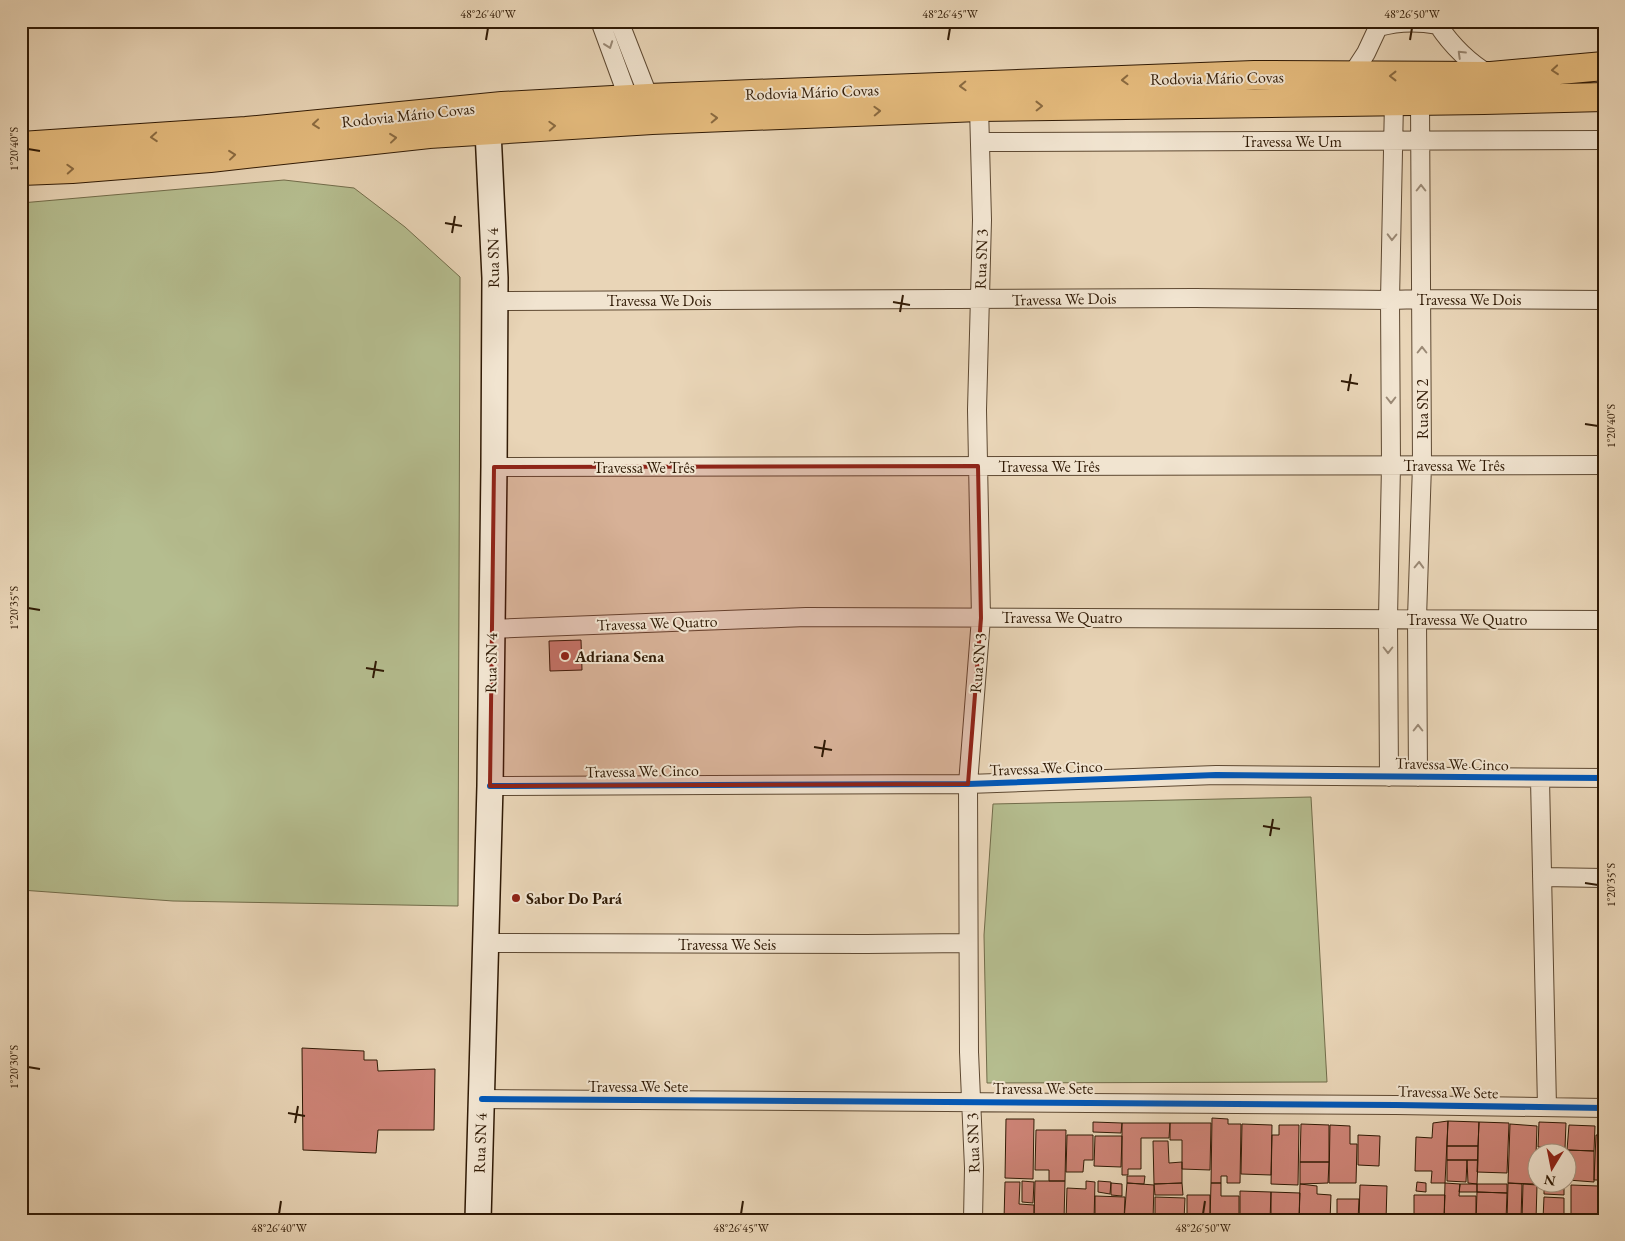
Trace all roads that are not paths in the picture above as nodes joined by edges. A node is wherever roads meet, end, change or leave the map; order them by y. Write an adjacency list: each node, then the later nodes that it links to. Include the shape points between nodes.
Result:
1 (600, 21): 9 (street, one-way to 9)
2 (619, 21): 9 (street)
3 (1438, 23): 4 (street); 7 (street, one-way to 3, via 1464,57)
4 (1380, 24): 6 (street)
5 (1604, 66): 7 (main road, Rodovia Mário Covas, one-way to 7)
6 (1351, 76): 7 (main road, Rodovia Mário Covas, one-way to 6); 9 (main road, Rodovia Mário Covas, one-way to 9, via 1254,75)
7 (1491, 76)
8 (1604, 97): 10 (main road, Rodovia Mário Covas)
9 (639, 99): 12 (main road, Rodovia Mário Covas)
10 (1407, 101): 11 (main road, Rodovia Mário Covas, one-way to 10); 13 (street, Rua SN 2); 15 (street, Rua SN 2)
11 (979, 107): 12 (main road, Rodovia Mário Covas, one-way to 11, via 662,120); 16 (street, Rua SN 3)
12 (487, 118): 17 (main road, Rodovia Mário Covas, one-way to 17); 18 (main road, Rodovia Mário Covas, one-way to 12, via 210,158 429,134); 23 (main road, Rua SN 4)
13 (1420, 140): 14 (street, Travessa We Um); 15 (street, Travessa We Um); 19 (street, Rua SN 2, one-way to 13)
14 (1604, 140)
15 (1394, 141): 16 (street, Travessa We Um); 21 (street, Rua SN 2, one-way to 21)
16 (980, 142): 20 (street, Rua SN 3)
17 (21, 146)
18 (21, 171)
19 (1422, 299): 21 (street, Travessa We Dois); 22 (street, Travessa We Dois); 25 (street, Rua SN 2, one-way to 19)
20 (980, 300): 21 (street, Travessa We Dois); 23 (street, Travessa We Dois); 27 (street, Rua SN 3)
21 (1390, 300): 24 (street, Rua SN 2, one-way to 24)
22 (1604, 300)
23 (494, 301): 28 (main road, Rua SN 4)
24 (1391, 465): 25 (street, Travessa We Três); 27 (street, Travessa We Três); 31 (street, Rua SN 2)
25 (1422, 465): 26 (street, Travessa We Três); 30 (street, Rua SN 2, one-way to 25)
26 (1604, 465)
27 (978, 466): 28 (street, Travessa We Três); 29 (street, Rua SN 3)
28 (494, 467): 33 (main road, Rua SN 4)
29 (981, 618): 31 (street, Travessa We Quatro); 33 (street, Travessa We Quatro, via 806,617); 38 (street, Rua SN 3)
30 (1417, 618): 31 (street, Travessa We Quatro); 32 (street, Travessa We Quatro); 34 (street, Rua SN 2, one-way to 30)
31 (1388, 619): 35 (street, Rua SN 2, one-way to 35)
32 (1604, 620)
33 (491, 629): 39 (main road, Rua SN 4)
34 (1418, 776): 35 (street, Travessa We Cinco); 37 (street, Travessa We Cinco)
35 (1389, 777): 38 (street, Travessa We Cinco, via 1216,775)
36 (1604, 778): 37 (street, Travessa We Cinco)
37 (1540, 779): 40 (street)
38 (968, 784): 39 (street, Travessa We Cinco); 43 (street, Rua SN 3)
39 (490, 786): 42 (main road, Rua SN 4)
40 (1542, 877): 41 (street); 46 (street)
41 (1604, 878)
42 (485, 943): 43 (street, Travessa We Seis); 44 (main road, Rua SN 4)
43 (968, 943): 45 (street, Rua SN 3)
44 (482, 1099): 45 (street, Travessa We Sete); 48 (main road, Rua SN 4)
45 (971, 1102): 46 (street, Travessa We Sete); 49 (street, Rua SN 3)
46 (1547, 1107): 47 (street, Travessa We Sete)
47 (1604, 1108)
48 (478, 1220)
49 (973, 1220)

